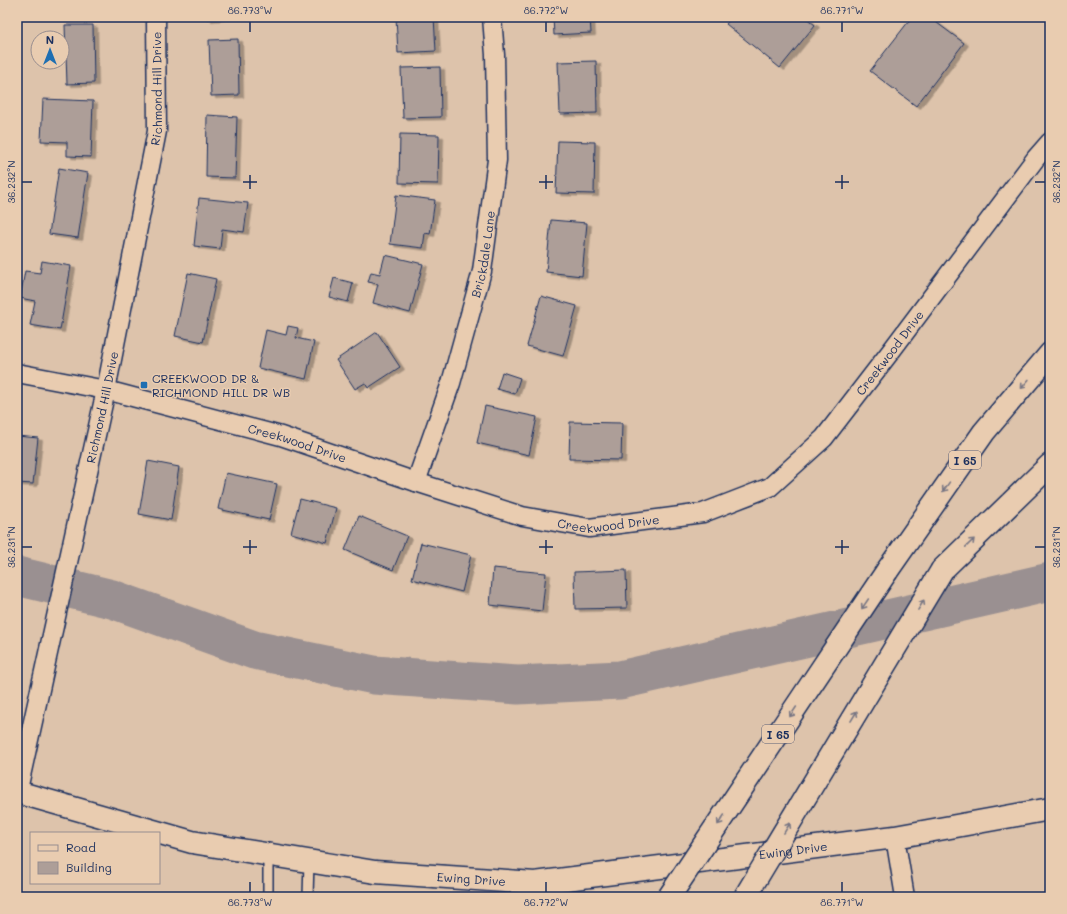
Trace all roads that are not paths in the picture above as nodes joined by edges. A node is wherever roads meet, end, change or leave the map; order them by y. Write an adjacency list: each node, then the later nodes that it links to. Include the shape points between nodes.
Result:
1 (156, 17): 6 (street, Richmond Hill Drive, via 157,131)
2 (492, 17): 8 (street, Brickdale Lane, via 497,160 482,271 451,383)
3 (1050, 142): 8 (street, Creekwood Drive, via 824,438 770,488 703,513 589,528 522,516)
4 (1050, 354): 19 (main road, I 65, one-way to 19, bridge, via 984,432 887,571)
5 (17, 373): 6 (street, Creekwood Drive)
6 (106, 390): 8 (street, Creekwood Drive, via 281,436); 9 (street, Richmond Hill Drive)
7 (1050, 465): 20 (main road, one-way to 7, bridge, via 942,570)
8 (416, 482)
9 (17, 793): 11 (main road, Ewing Drive)
10 (1050, 809): 13 (main road, Ewing Drive)
11 (156, 832)
12 (160, 833): 14 (main road, Ewing Drive, via 192,842)
13 (895, 837): 15 (main road, Ewing Drive, via 535,882 375,872); 21 (street)
14 (268, 854): 15 (main road, Ewing Drive); 16 (lane)
15 (309, 861): 18 (lane)
16 (267, 897): 17 (lane)
17 (273, 897)
18 (308, 897)
19 (669, 897)
20 (745, 897)
21 (905, 897)

